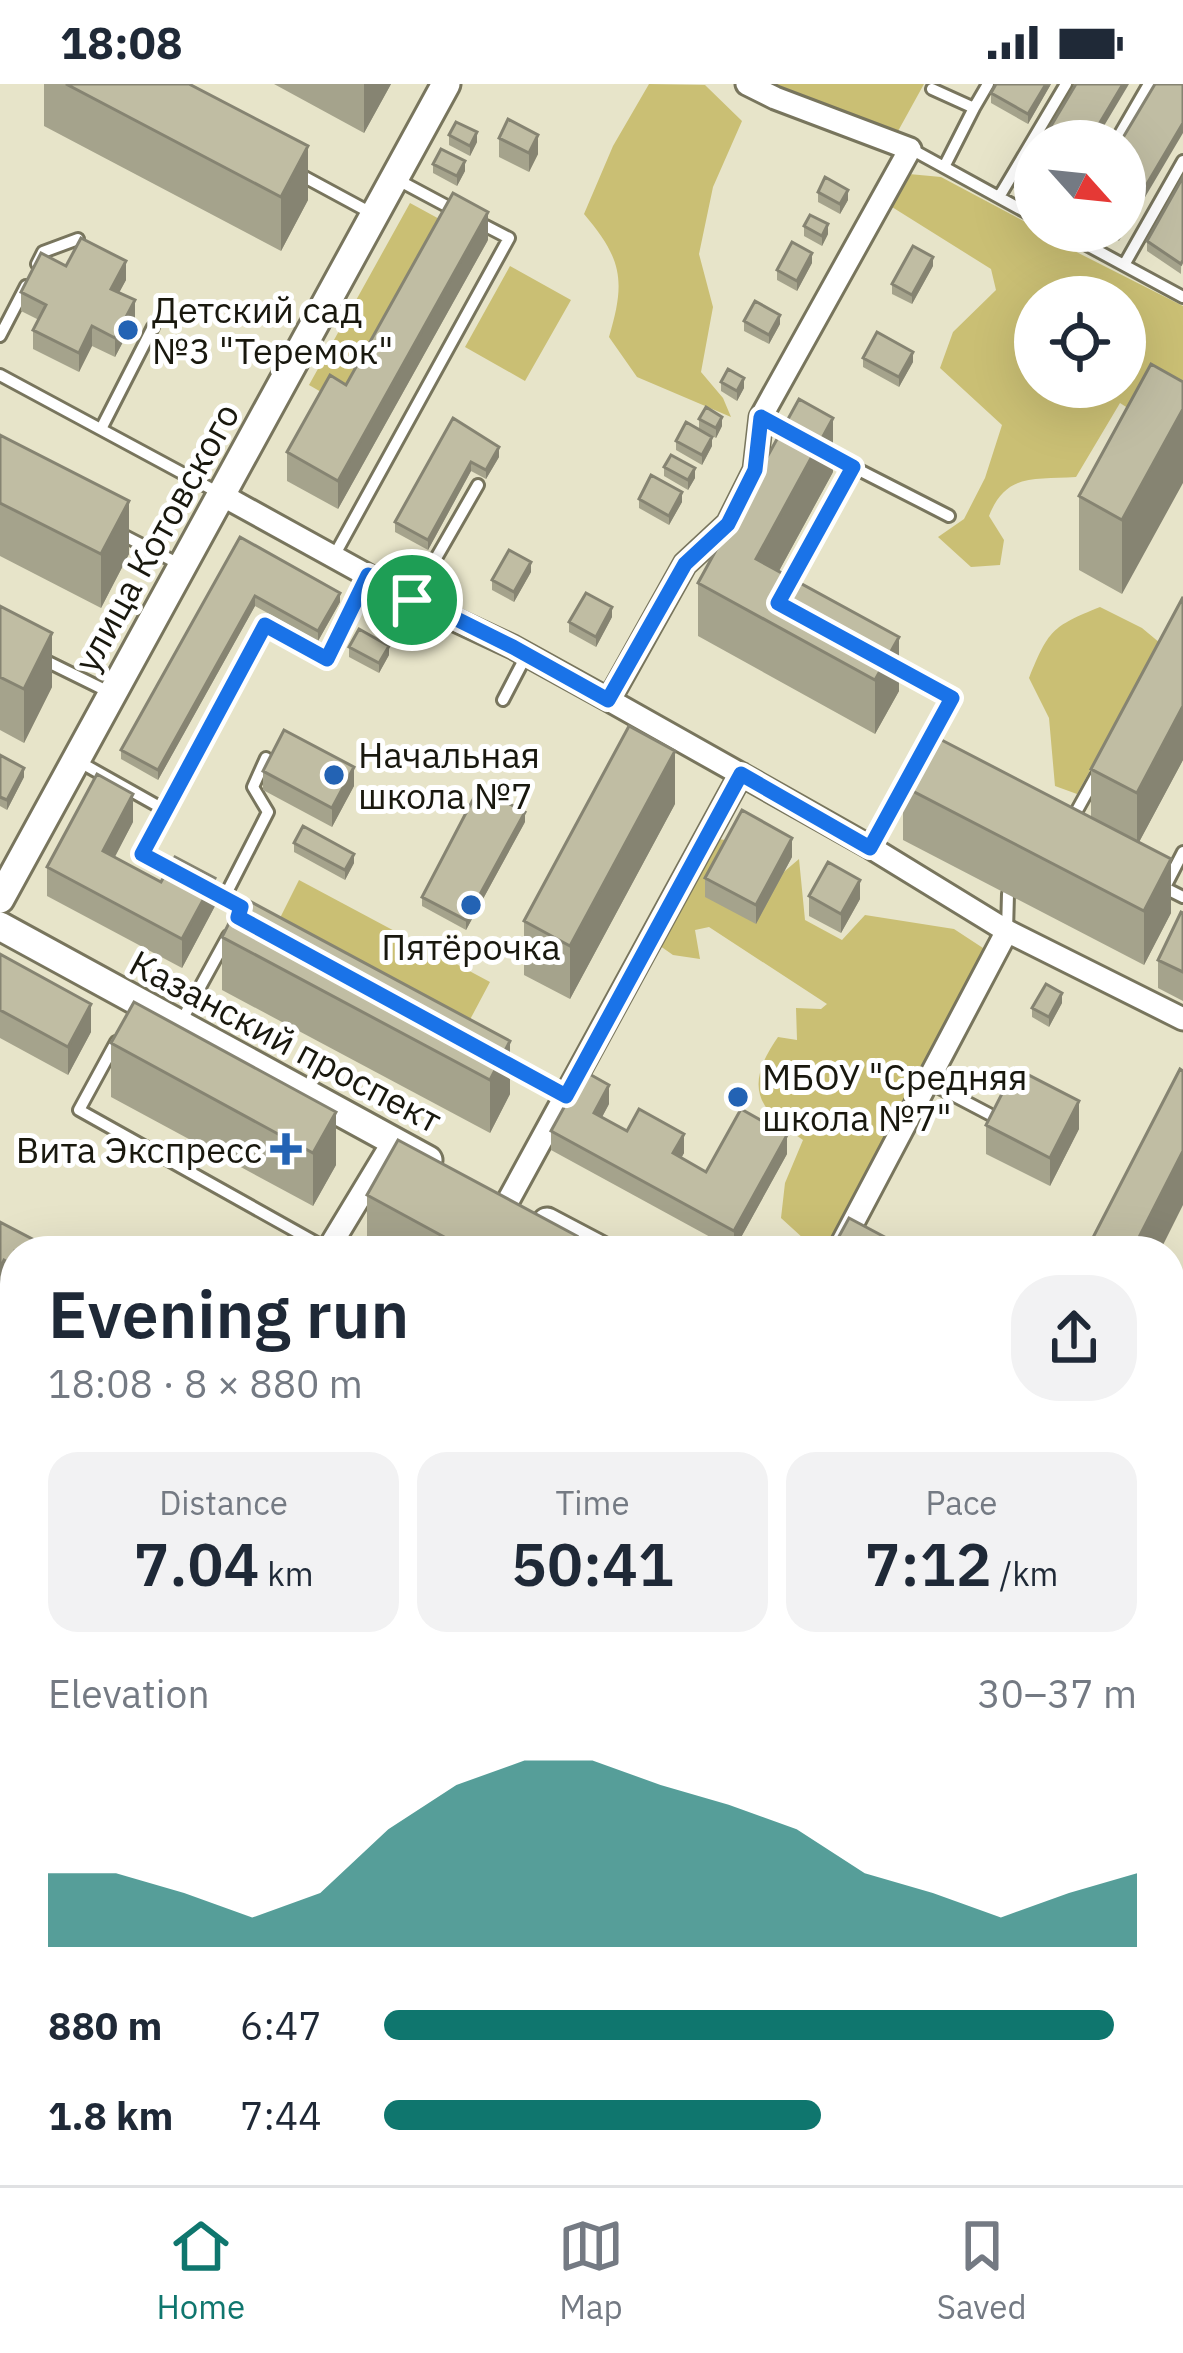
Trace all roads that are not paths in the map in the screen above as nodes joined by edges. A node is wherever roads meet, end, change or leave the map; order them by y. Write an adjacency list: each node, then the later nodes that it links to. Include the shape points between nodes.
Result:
1 (747, 84): 9 (street)
2 (988, 84): 7 (lane)
3 (1066, 84): 14 (lane)
4 (1149, 84): 8 (lane)
5 (437, 87): 13 (street, улица Котовского)
6 (932, 89): 7 (lane)
7 (974, 108): 11 (lane)
8 (1128, 120)
9 (910, 149): 11 (lane); 43 (street, via 728,524 685,564)
10 (1183, 161): 21 (lane)
11 (944, 167): 14 (lane)
12 (294, 171): 17 (lane)
13 (394, 177): 16 (lane); 17 (street, улица Котовского)
14 (999, 197): 15 (lane)
15 (1014, 205)
16 (447, 207): 18 (lane); 33 (lane, via 509,238)
17 (374, 214): 30 (street, улица Котовского)
18 (436, 226)
19 (78, 239): 24 (lane, via 43,252)
20 (1101, 252): 21 (lane)
21 (1124, 265): 22 (lane)
22 (1183, 297)
23 (153, 327): 26 (lane)
24 (0, 337)
25 (0, 375): 26 (lane)
26 (102, 427): 30 (lane)
27 (816, 447): 28 (lane)
28 (853, 467): 31 (lane); 37 (lane)
29 (478, 485): 36 (lane)
30 (220, 494): 33 (street); 34 (street, улица Котовского)
31 (950, 516)
32 (101, 524): 34 (lane)
33 (334, 556): 35 (street)
34 (182, 566): 41 (street, улица Котовского)
35 (368, 575): 36 (street); 50 (lane, via 327,659 265,625)
36 (412, 600): 39 (street)
37 (778, 603)
38 (19, 647): 41 (lane)
39 (527, 654): 42 (lane); 43 (street)
40 (874, 656): 44 (lane, via 952,698)
41 (112, 694): 46 (street, улица Котовского)
42 (503, 700)
43 (608, 700): 49 (street)
44 (921, 754)
45 (266, 758): 61 (lane, via 253,787 268,812)
46 (76, 760): 50 (lane); 60 (street, улица Котовского)
47 (911, 773): 52 (lane)
48 (1097, 773): 51 (lane)
49 (741, 774): 52 (street); 71 (street)
50 (165, 810): 54 (lane, via 142,854)
51 (1064, 836)
52 (870, 848): 65 (street)
53 (1183, 852): 57 (lane)
54 (183, 876)
55 (1144, 877): 57 (lane)
56 (203, 887): 61 (lane)
57 (1165, 888): 59 (lane)
58 (1008, 895): 65 (lane)
59 (1183, 897)
60 (0, 898)
61 (224, 898): 62 (lane, via 241,907)
62 (238, 917): 64 (lane); 68 (lane)
63 (0, 926): 66 (street, Казанский проспект)
64 (258, 928)
65 (1007, 931): 67 (street); 70 (street)
66 (132, 1013): 68 (street, Казанский проспект); 76 (lane, via 79,1110)
67 (1183, 1019)
68 (180, 1025): 73 (street, Казанский проспект)
69 (493, 1056): 71 (lane)
70 (928, 1082): 72 (lane); 79 (street)
71 (566, 1096): 75 (street)
72 (989, 1114)
73 (393, 1142): 74 (street, Казанский проспект); 77 (street)
74 (451, 1172)
75 (498, 1197): 78 (street)
76 (303, 1236)
77 (336, 1236)
78 (573, 1236)
79 (854, 1236)

